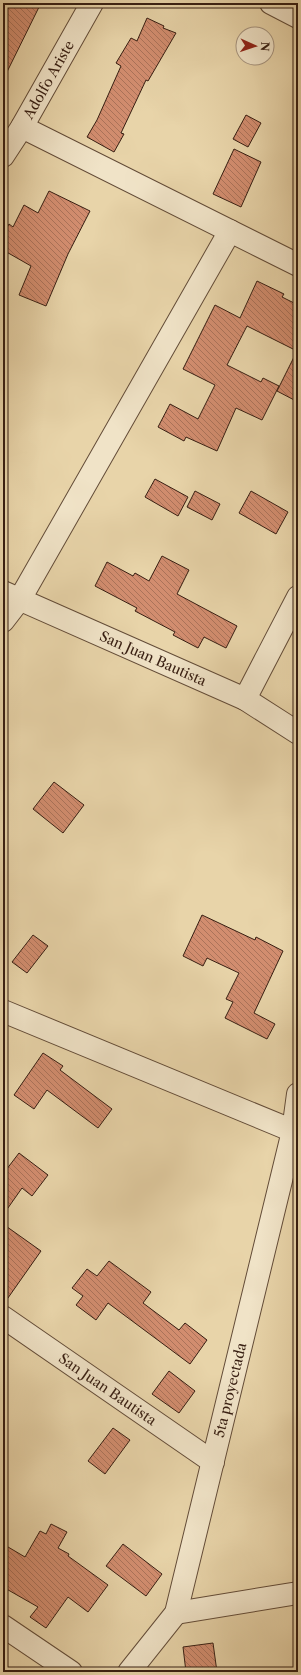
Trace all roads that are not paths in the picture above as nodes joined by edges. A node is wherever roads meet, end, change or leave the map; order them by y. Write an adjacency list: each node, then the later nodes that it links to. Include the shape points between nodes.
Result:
1 (92, 3): 4 (street, Adolfo Ariste)
2 (271, 3): 3 (street)
3 (298, 17)
4 (22, 127): 5 (street, Adolfo Ariste); 6 (street)
5 (3, 156)
6 (230, 231): 7 (street); 8 (street)
7 (298, 265)
8 (12, 596): 10 (street); 11 (street, San Juan Bautista)
9 (298, 597): 11 (street)
10 (3, 621)
11 (245, 699): 12 (street, San Juan Bautista)
12 (298, 734)
13 (3, 1011): 15 (street)
14 (298, 1094): 15 (street, 5ta proyectada)
15 (295, 1132): 17 (street, 5ta proyectada)
16 (3, 1317): 17 (street, San Juan Bautista)
17 (213, 1462): 19 (street, 5ta proyectada)
18 (298, 1593): 19 (street)
19 (176, 1613): 22 (street, 5ta proyectada)
20 (3, 1626): 21 (street)
21 (71, 1672)
22 (129, 1672)

